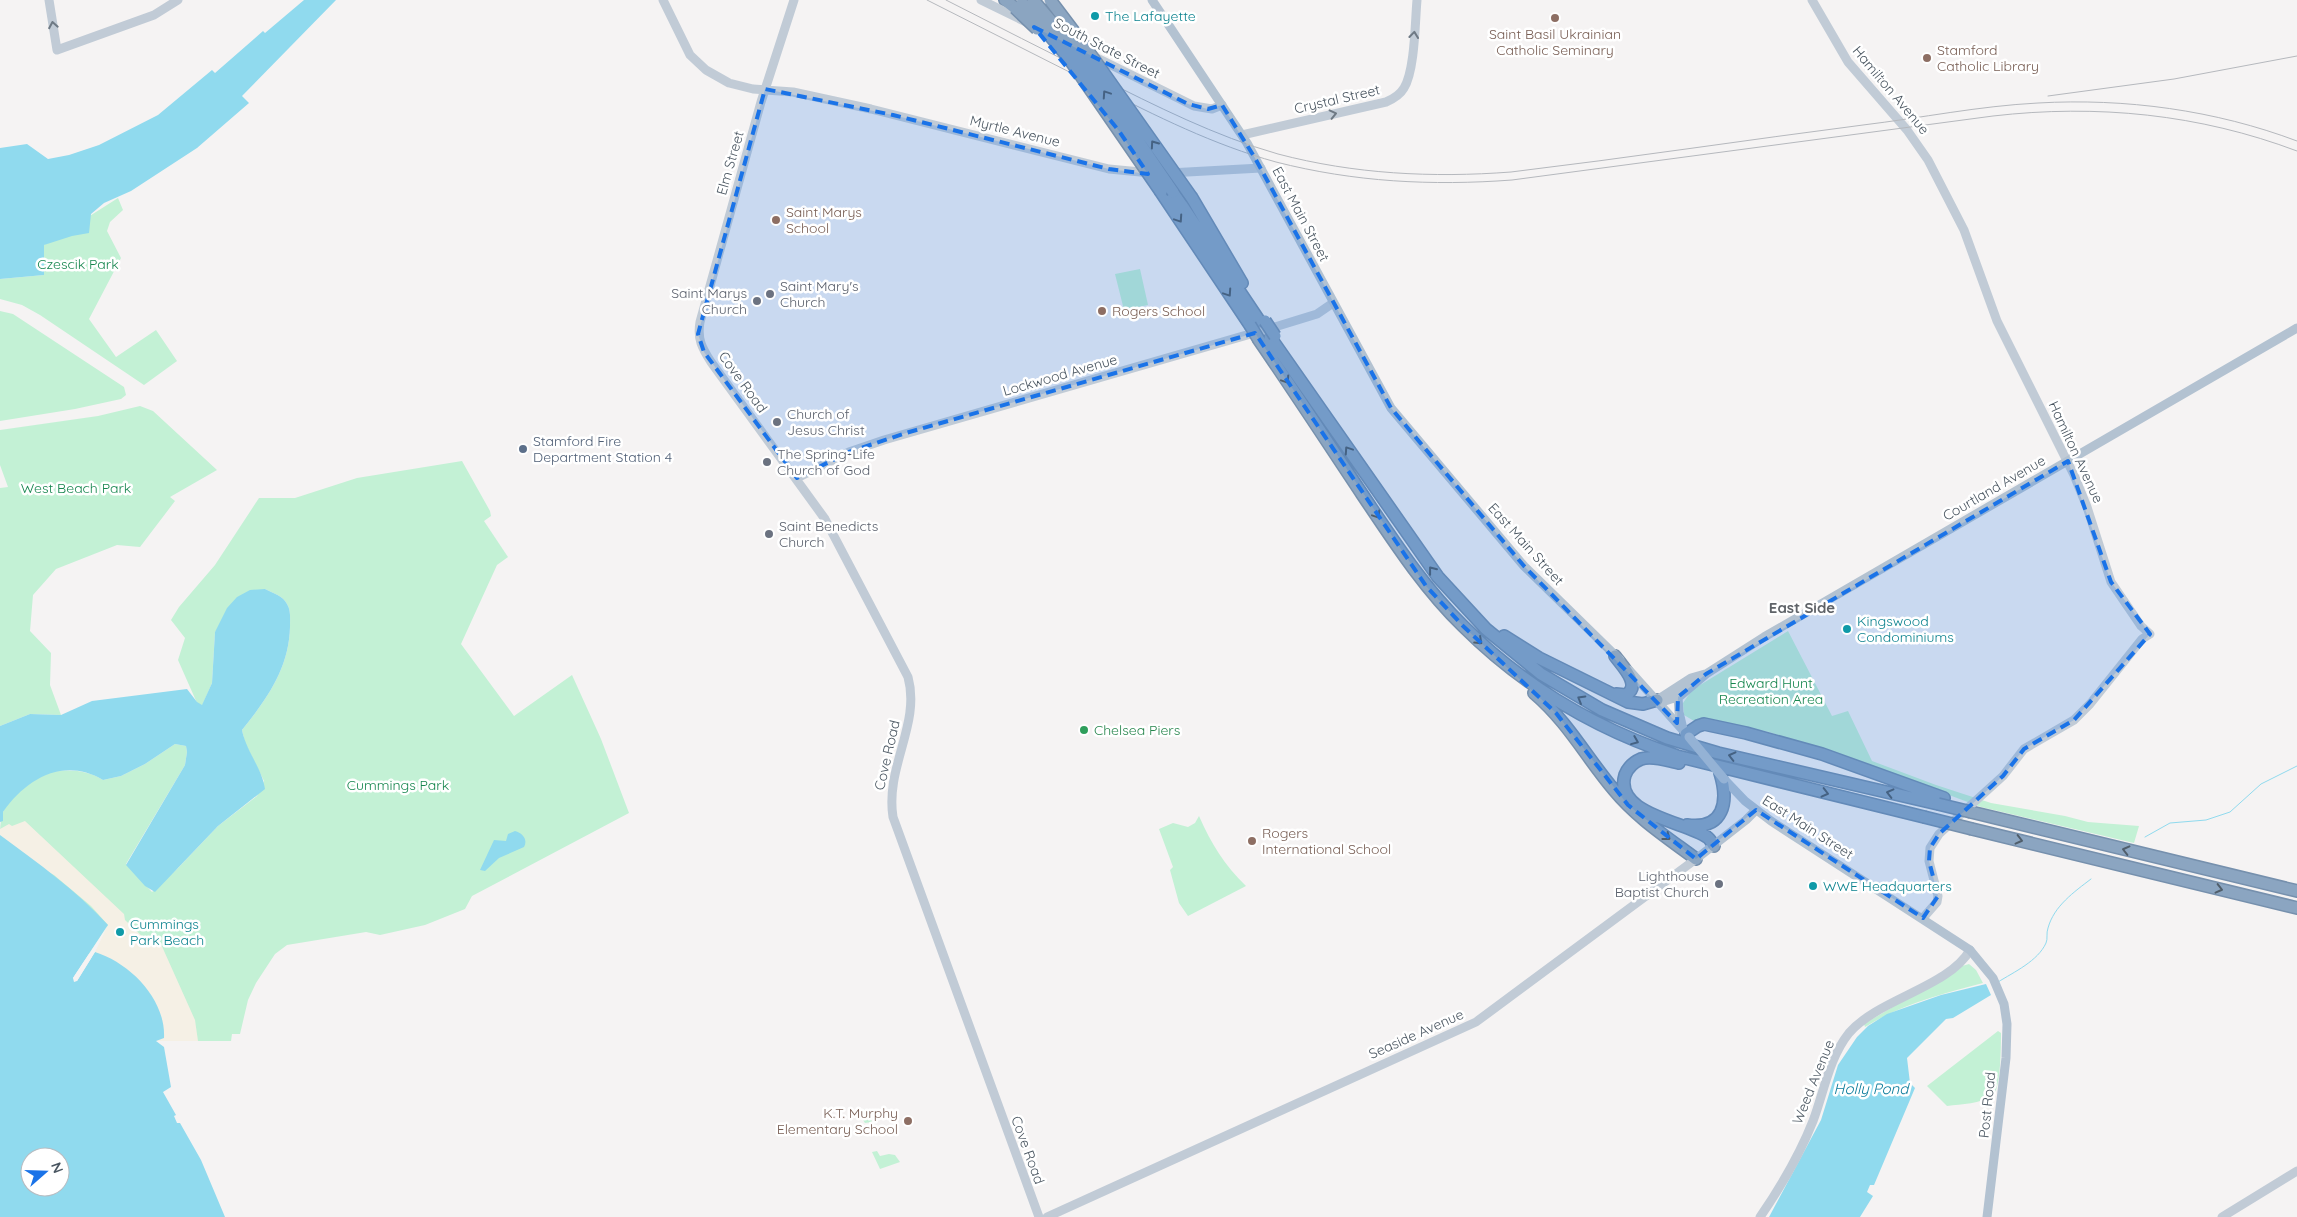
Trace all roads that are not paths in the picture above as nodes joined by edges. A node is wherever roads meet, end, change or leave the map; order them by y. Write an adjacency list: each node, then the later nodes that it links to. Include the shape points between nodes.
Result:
1 (49, 0): 2 (street, one-way to 1, via 154,15 57,50)
2 (178, 0)
3 (663, 0): 12 (street, Myrtle Avenue, via 690,55 706,70 729,83)
4 (794, 0): 12 (street, Elm Street)
5 (981, 0): 13 (street, South State Street, via 1194,106 1208,109)
6 (1005, 0): 11 (highway)
7 (1050, 0): 16 (highway, one-way to 7, bridge, via 1192,198)
8 (1152, 0): 13 (main road, East Main Street)
9 (1417, 0): 14 (street, Crystal Street, one-way to 9, via 1386,102 1401,93 1409,76)
10 (1812, 0): 23 (street, Hamilton Avenue, via 1848,62 1928,160 1964,230 1997,321)
11 (1022, 3): 16 (highway, one-way to 16, bridge, via 1161,192); 16 (highway, one-way to 11, bridge, via 1079,54)
12 (765, 89): 15 (street, Myrtle Avenue, via 871,109 1119,172 1183,173); 21 (street, Elm Street)
13 (1222, 105): 14 (main road, East Main Street)
14 (1242, 135): 15 (main road, East Main Street)
15 (1261, 168): 18 (main road, East Main Street)
16 (1208, 245): 17 (highway); 17 (highway)
17 (1217, 258): 19 (highway); 19 (highway, one-way to 19)
18 (1333, 303): 24 (street, Lockwood Avenue, via 1317,314 1278,326 884,440 849,452); 26 (main road, East Main Street, via 1383,396 1400,420 1524,566)
19 (1258, 323): 22 (highway, bridge); 22 (highway, bridge)
20 (2297, 328): 23 (main road, Courtland Avenue)
21 (698, 334): 24 (street, Cove Road, via 704,352)
22 (1268, 337): 25 (highway, one-way to 22); 27 (highway, one-way to 27, via 1415,572 1462,626)
23 (2068, 461): 28 (main road, Courtland Avenue); 42 (street, Hamilton Avenue, via 2111,582 2150,634 2142,639 2074,720 2024,749 2002,776 1939,834 1930,848 1929,861 1937,902)
24 (797, 478): 46 (street, Cove Road, via 825,518 908,677 912,705 894,774 891,794 893,817)
25 (1449, 591): 29 (highway, via 1520,647); 35 (highway, one-way to 25, via 1700,748 1634,725 1586,702 1534,669 1486,629)
26 (1615, 656): 29 (highway, via 1632,682 1629,694 1617,695); 31 (main road, East Main Street)
27 (1503, 662): 34 (highway, one-way to 34, via 1562,704 1626,737 1695,762); 39 (highway, one-way to 39, via 1562,719 1628,806)
28 (1693, 681): 30 (main road, Courtland Avenue); 31 (main road, Courtland Avenue)
29 (1590, 683): 31 (highway, via 1633,703)
30 (1678, 697): 31 (main road, Courtland Avenue); 32 (main road)
31 (1658, 700): 32 (main road, East Main Street)
32 (1686, 734): 33 (main road, East Main Street, bridge); 35 (highway, via 1704,724 1746,732 1829,757)
33 (1722, 776): 36 (main road, East Main Street); 37 (highway, via 1724,800 1716,818 1697,826)
34 (1791, 785): 37 (highway, via 1656,758 1636,762 1625,776 1626,793 1638,806); 41 (highway, one-way to 41, bridge)
35 (1941, 801): 40 (highway, one-way to 35, bridge, via 1975,813)
36 (1756, 810): 38 (main road, Seaside Avenue); 42 (main road, East Main Street)
37 (1666, 820): 38 (highway, via 1706,836)
38 (1714, 846): 39 (main road, Seaside Avenue)
39 (1696, 859): 47 (street, Seaside Avenue, via 1476,1022)
40 (2297, 891)
41 (2297, 908)
42 (1923, 918): 43 (main road, East Main Street)
43 (1970, 950): 44 (main road, East Main Street, via 1993,978); 48 (street, Weed Avenue, via 1957,966 1872,1014 1849,1034 1833,1062 1810,1128)
44 (2000, 994): 49 (main road, Post Road, via 2007,1024 2006,1058)
45 (2297, 1171): 50 (street)
46 (1039, 1217)
47 (1047, 1217)
48 (1760, 1217)
49 (1987, 1217)
50 (2222, 1217)

